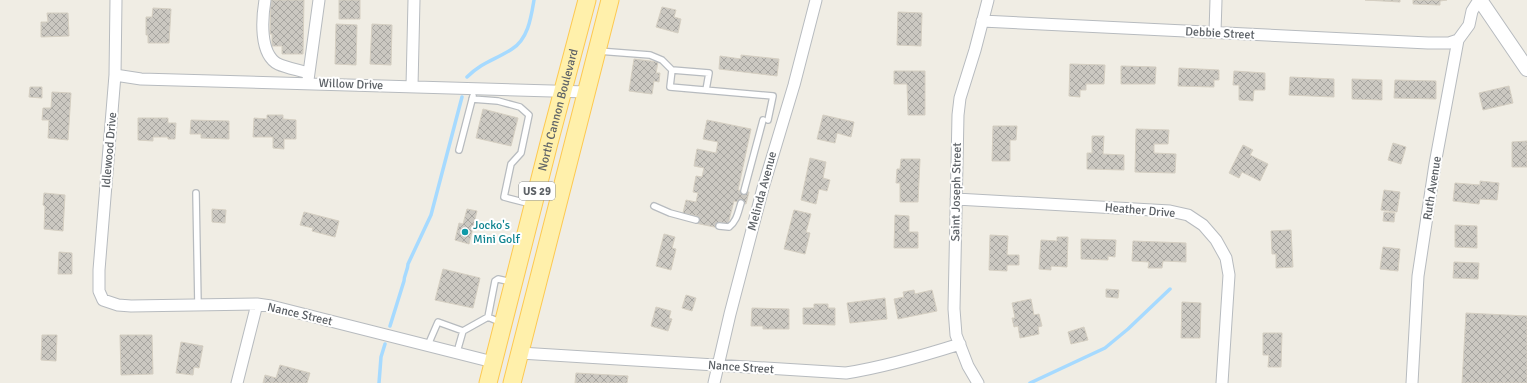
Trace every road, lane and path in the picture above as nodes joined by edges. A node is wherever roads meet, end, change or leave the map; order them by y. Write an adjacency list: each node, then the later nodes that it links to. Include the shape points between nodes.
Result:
1 (116, 0): 17 (street, Idlewood Drive)
2 (265, 0): 18 (street, via 265,49 279,64)
3 (319, 0): 18 (street)
4 (414, 0): 19 (street)
5 (587, 0): 22 (main road, North Cannon Boulevard / US 29)
6 (610, 0): 14 (main road, North Cannon Boulevard / US 29)
7 (816, 0): 44 (street, Melinda Avenue, via 763,188)
8 (988, 0): 11 (street, Saint Joseph Street)
9 (1216, 0): 12 (street)
10 (1480, 0): 13 (street, Ruth Avenue, via 1472,11 1469,25); 15 (street)
11 (982, 21): 12 (street, Debbie Street); 28 (street, Saint Joseph Street, via 960,98)
12 (1214, 32): 13 (street, Debbie Street, via 1428,43)
13 (1458, 40): 51 (street, Ruth Avenue, via 1418,276)
14 (597, 50): 16 (lane, via 650,55 668,64); 23 (main road, North Cannon Boulevard / US 29)
15 (1527, 69)
16 (672, 70): 21 (lane, via 670,87); 21 (lane, via 709,73)
17 (115, 75): 18 (street, Willow Drive, via 141,78); 34 (street, Idlewood Drive, via 99,270 99,291)
18 (308, 78): 19 (street, Willow Drive)
19 (412, 86): 20 (street, Willow Drive)
20 (475, 88): 22 (street, Willow Drive); 24 (lane)
21 (706, 90): 26 (lane, via 773,96)
22 (564, 91): 23 (street, Willow Drive); 30 (main road, North Cannon Boulevard / US 29)
23 (587, 92): 42 (main road, North Cannon Boulevard / US 29)
24 (472, 99): 25 (lane); 30 (lane, via 520,107 529,115 521,153 512,164 504,197)
25 (459, 150)
26 (744, 191)
27 (196, 193): 36 (lane)
28 (956, 199): 39 (street, Saint Joseph Street, via 954,309 956,335); 50 (street, Heather Drive, via 1170,211 1188,216 1203,225 1216,240 1226,258 1229,275)
29 (741, 203): 33 (lane, via 733,224 729,227)
30 (534, 205): 37 (main road, North Cannon Boulevard / US 29, via 514,282)
31 (654, 206): 32 (lane)
32 (696, 220)
33 (719, 226)
34 (103, 300): 36 (street, Nance Street, via 131,306)
35 (257, 304): 36 (street, Nance Street); 40 (street, Nance Street); 45 (street)
36 (198, 305)
37 (496, 320): 38 (lane); 43 (main road, North Cannon Boulevard / US 29)
38 (463, 331): 40 (lane, via 438,322); 41 (lane)
39 (960, 344): 44 (street, Nance Street, via 903,361 846,373); 49 (street, Saint Joseph Street)
40 (428, 345): 41 (street, Nance Street)
41 (457, 352): 43 (street, Nance Street)
42 (520, 353): 44 (street, Nance Street); 47 (main road, North Cannon Boulevard / US 29)
43 (493, 362): 46 (main road, North Cannon Boulevard / US 29)
44 (718, 366): 48 (street, Melinda Avenue)
45 (237, 383)
46 (488, 383)
47 (512, 383)
48 (714, 383)
49 (978, 383)
50 (1222, 383)
51 (1412, 383)

